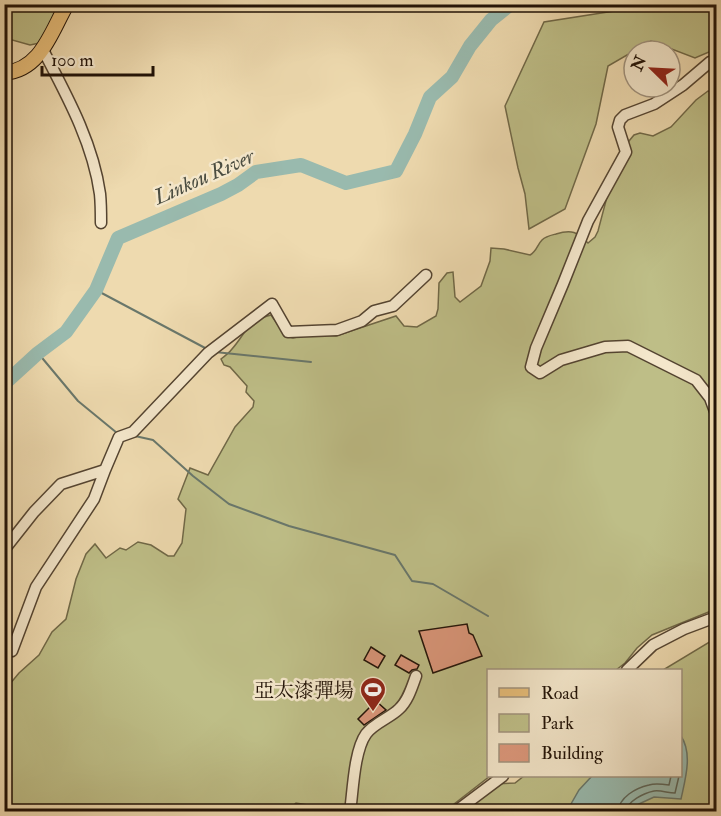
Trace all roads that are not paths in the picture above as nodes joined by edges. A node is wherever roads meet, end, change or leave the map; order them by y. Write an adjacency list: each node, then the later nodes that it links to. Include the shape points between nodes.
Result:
1 (67, 4): 2 (main road)
2 (43, 50): 4 (main road, via 21,69); 5 (street, via 90,151 100,194)
3 (717, 61): 7 (street, via 710,62 654,104 620,120 618,127 626,152 588,221 531,367 540,373 561,360 605,347 628,346 696,380)
4 (4, 73)
5 (101, 223)
6 (426, 275): 8 (street, via 393,306 337,330 288,332 272,304 208,352 133,432 119,437)
7 (717, 414)
8 (105, 470): 9 (street, via 61,484); 11 (street, via 94,499 36,587)
9 (4, 550)
10 (717, 617): 12 (street, via 653,645)
11 (12, 651)
12 (628, 669)
13 (416, 676): 15 (street, via 400,708 367,732 357,760)
14 (502, 777): 16 (street)
15 (350, 812)
16 (455, 812)

